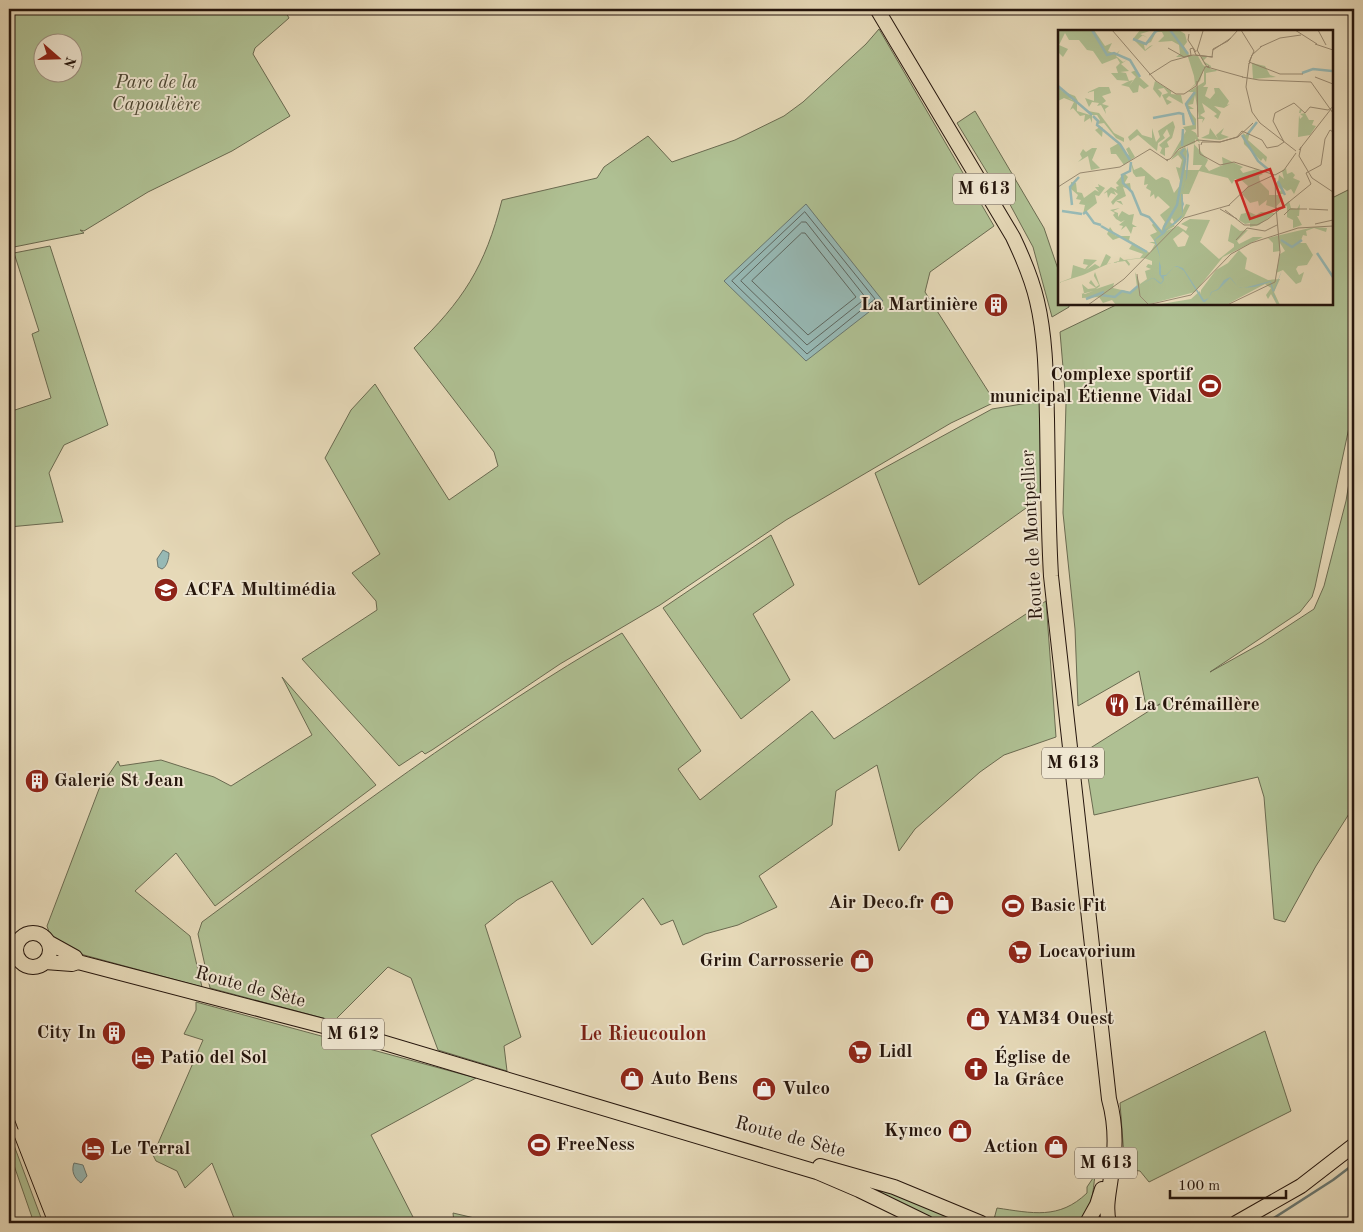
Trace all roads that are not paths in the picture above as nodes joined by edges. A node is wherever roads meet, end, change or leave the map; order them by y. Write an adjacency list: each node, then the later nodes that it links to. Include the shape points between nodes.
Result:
1 (877, 9): 6 (main road, Route de Montpellier / M 613, via 1013,237 1028,270 1037,302 1046,398 1051,576)
2 (48, 942): 3 (main road, via 36,934); 4 (main road, via 50,953); 5 (main road, Route de Sète / M 612)
3 (14, 943): 4 (main road, via 26,966)
4 (45, 962): 5 (main road, Route de Sète / M 612)
5 (78, 962): 7 (main road, Route de Sète / M 612, via 358,1035)
6 (1109, 1099): 11 (main road, Route de Montpellier / M 613, via 1103,1183 1097,1205); 12 (main road, Route de Montpellier / M 613, via 1114,1143 1106,1208)
7 (584, 1101): 9 (main road, Route de Sète / M 612, via 817,1172); 10 (main road, Route de Sète / M 612, via 874,1180)
8 (1354, 1145): 13 (main road, via 1301,1186)
9 (927, 1223)
10 (981, 1223)
11 (1087, 1223)
12 (1109, 1223)
13 (1236, 1223)

